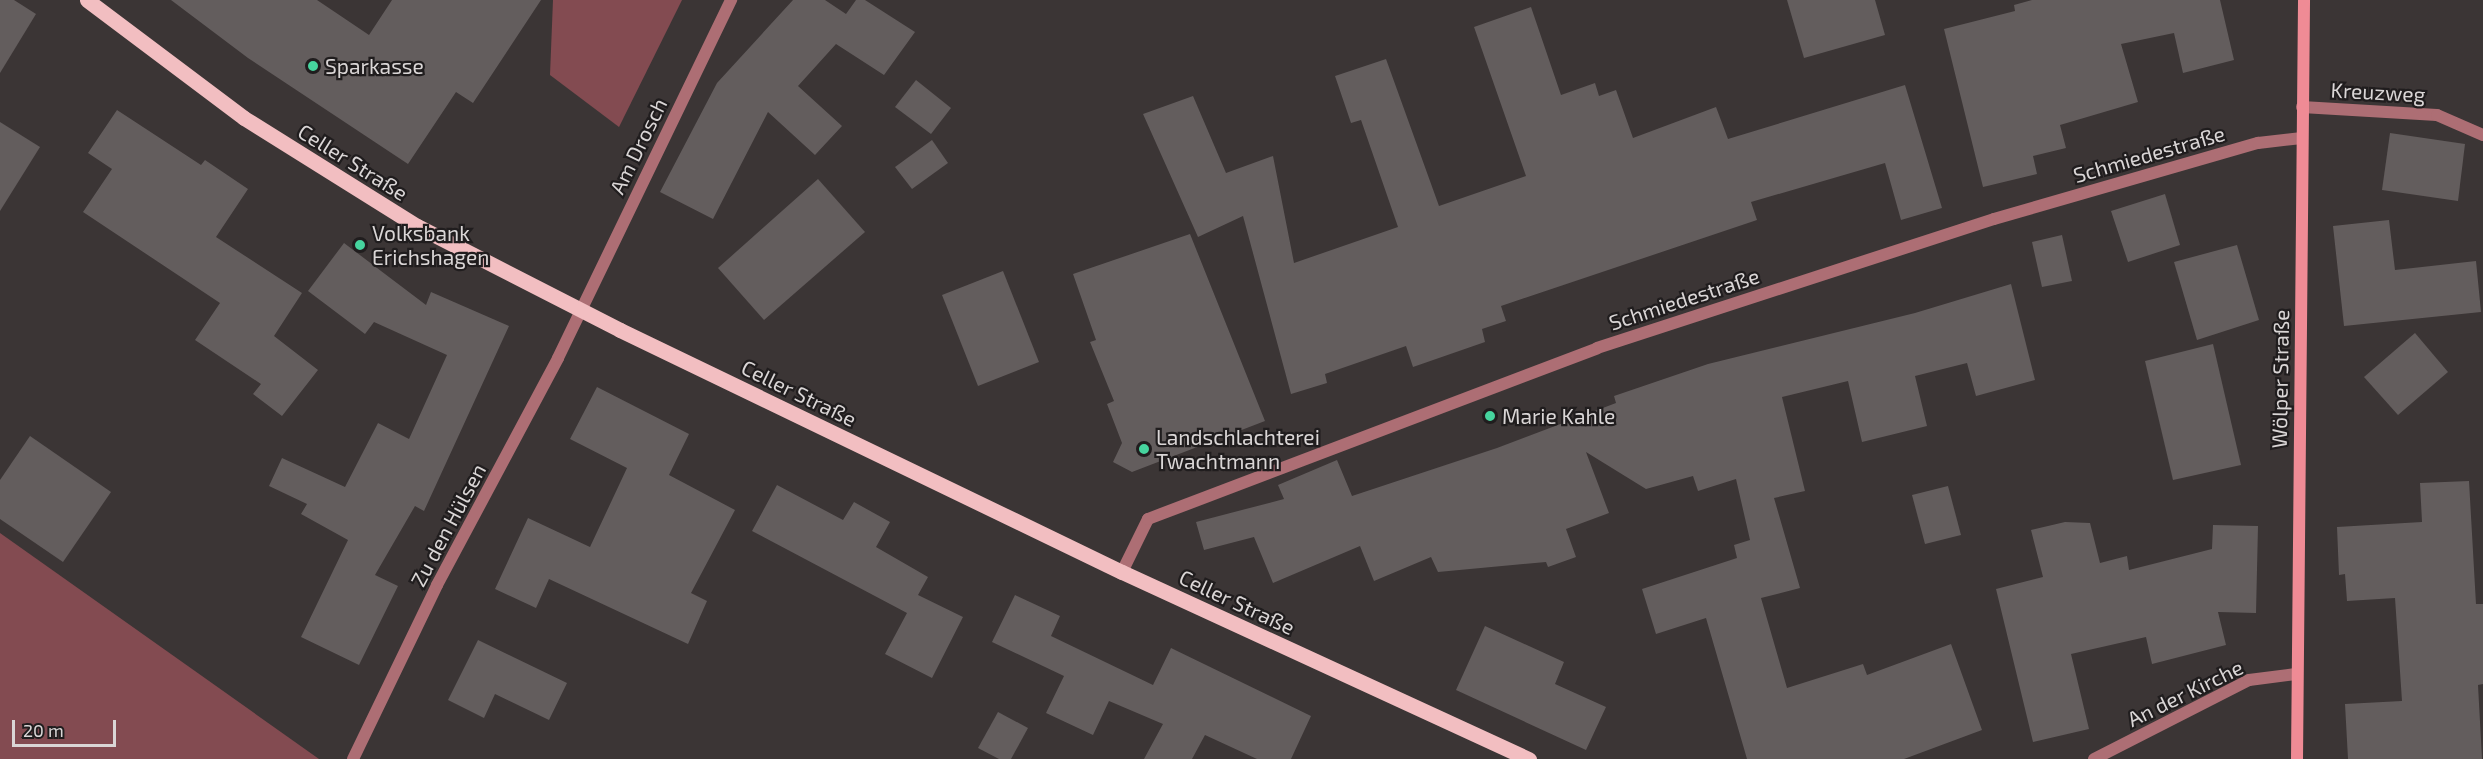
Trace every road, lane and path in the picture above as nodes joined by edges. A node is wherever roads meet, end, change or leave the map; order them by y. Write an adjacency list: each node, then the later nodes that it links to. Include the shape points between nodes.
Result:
1 (87, 0): 7 (main road, Celler Straße, via 147,48 306,159 417,226)
2 (731, 0): 7 (street, Am Drosch)
3 (2304, 0): 4 (street, Wölper Straße)
4 (2302, 107): 5 (street, Kreuzweg, via 2437,115); 6 (street, Wölper Straße)
5 (2483, 135)
6 (2302, 138): 8 (street, Schmiedestraße, via 2258,143 1994,219 1511,379 1148,519); 9 (street, Wölper Straße)
7 (581, 310): 8 (main road, Celler Straße); 10 (street, Zu den Hülsen, via 437,585)
8 (1122, 572): 11 (main road, Celler Straße)
9 (2296, 674): 12 (street, An der Kirche, via 2249,680); 13 (street, Wölper Straße)
10 (353, 759)
11 (1529, 759)
12 (2094, 759)
13 (2297, 759)

